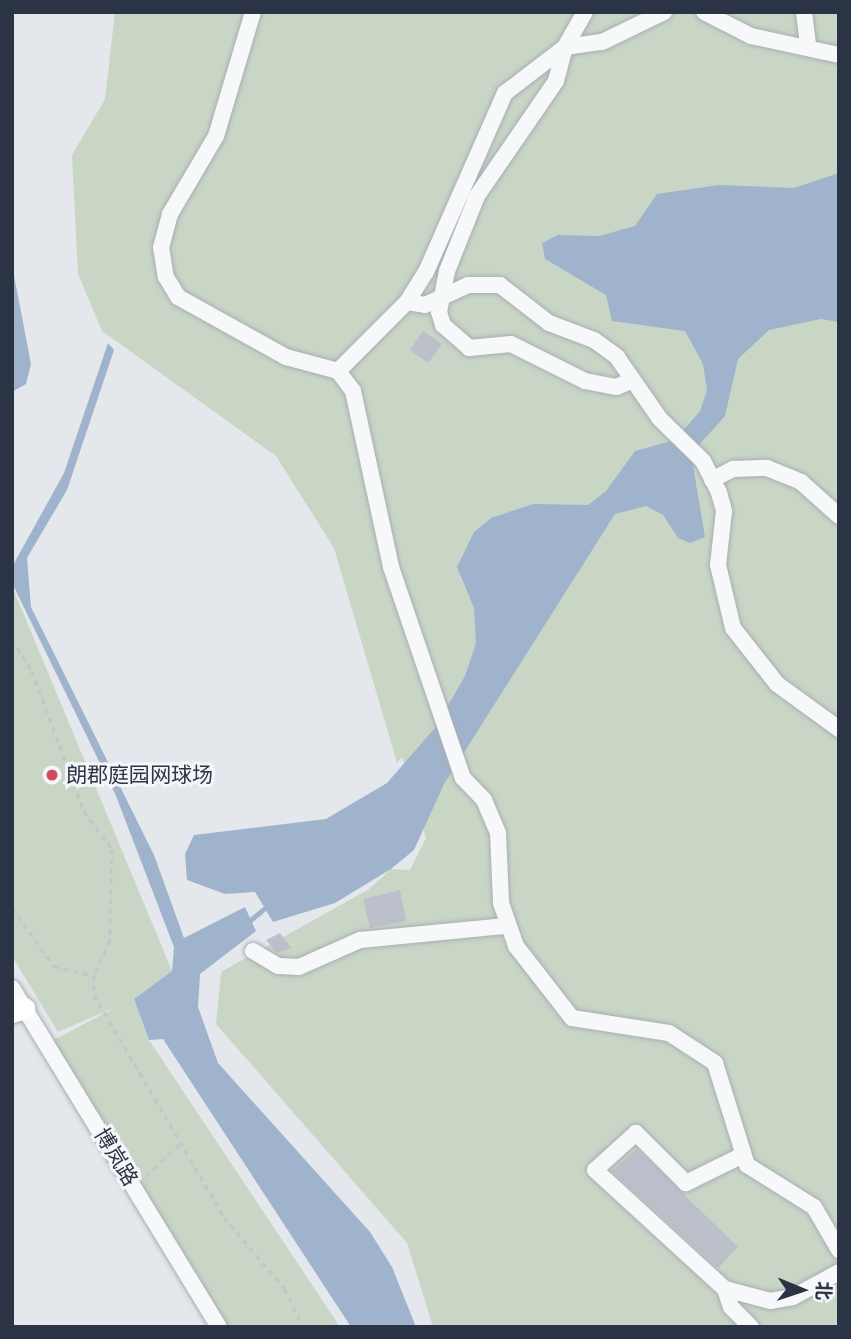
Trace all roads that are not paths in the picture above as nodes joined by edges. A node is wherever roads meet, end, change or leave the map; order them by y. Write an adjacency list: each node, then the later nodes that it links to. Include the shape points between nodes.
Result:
1 (253, 12): 11 (street, via 216,136 170,214 161,247 166,277 178,297 286,357)
2 (585, 12): 7 (street)
3 (663, 12): 7 (street, via 603,42)
4 (704, 12): 6 (street, via 751,36)
5 (803, 12): 6 (street)
6 (808, 45): 8 (street)
7 (565, 47): 9 (street, via 556,81 477,196); 10 (street, via 505,93)
8 (839, 55)
9 (440, 300): 10 (street); 12 (street, via 468,285 500,285 549,323 594,340 617,357); 12 (street, via 443,325 468,348 512,344 585,381 616,387)
10 (407, 302): 11 (street)
11 (338, 371): 16 (street, via 353,391 379,527 463,778 484,800 498,833)
12 (631, 381): 13 (street, via 703,461)
13 (712, 480): 14 (street, via 733,469 767,468 801,482); 15 (street, via 724,511 718,565 733,628 777,684)
14 (839, 516)
15 (838, 727)
16 (506, 926): 17 (street, via 359,940 299,967 278,966); 20 (street, via 572,1018 669,1033 715,1063)
17 (253, 951)
18 (12, 988): 19 (street, 博岚路)
19 (18, 1010): 24 (street, 博岚路)
20 (743, 1155): 21 (street, via 747,1165 814,1207); 23 (street, via 686,1184 636,1133 595,1170)
21 (839, 1250)
22 (839, 1272): 23 (street, via 793,1297 770,1301)
23 (725, 1289): 25 (street, via 731,1307)
24 (219, 1327)
25 (751, 1327)

